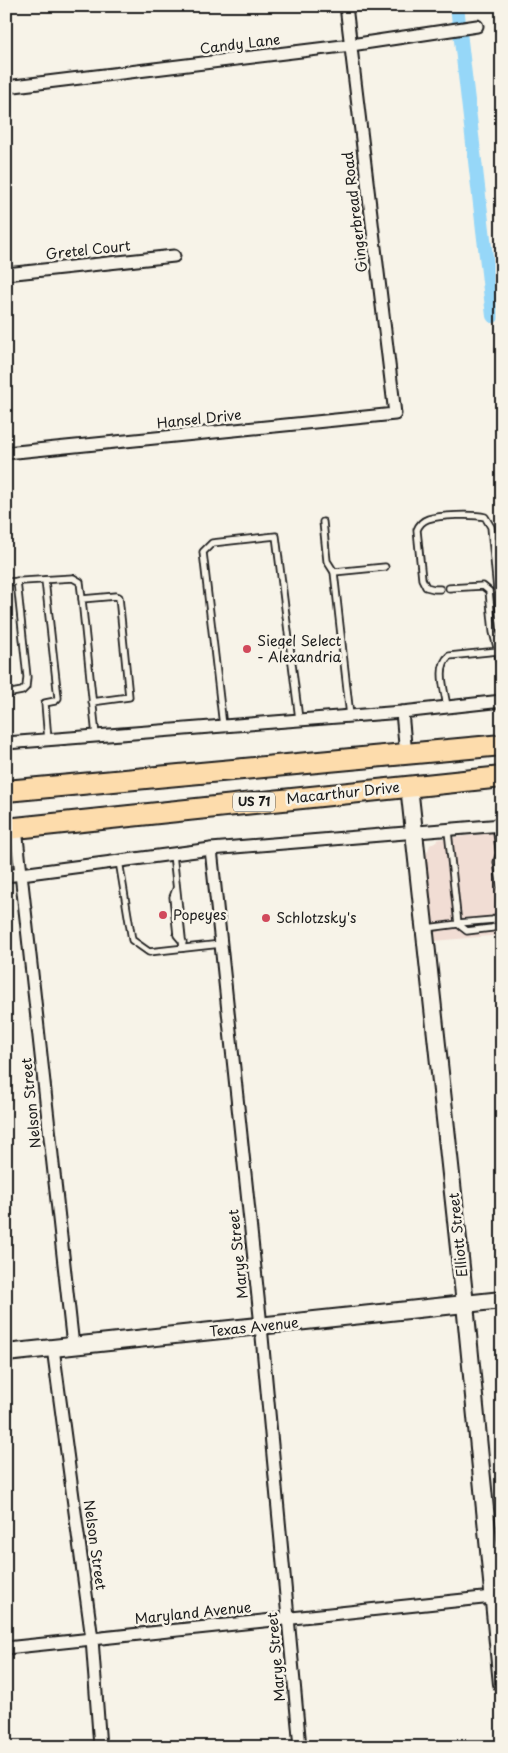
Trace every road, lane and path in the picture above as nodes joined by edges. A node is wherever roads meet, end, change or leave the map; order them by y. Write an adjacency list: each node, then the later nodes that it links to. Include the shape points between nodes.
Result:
1 (346, 6): 3 (street, Gingerbread Road)
2 (477, 26): 3 (street, Candy Lane)
3 (351, 45): 4 (street, Candy Lane); 7 (street, Gingerbread Road)
4 (6, 87)
5 (174, 256): 6 (street, Gretel Court)
6 (6, 274)
7 (394, 414): 8 (street, Hansel Drive)
8 (6, 453)
9 (323, 522): 11 (lane, via 327,561)
10 (385, 567): 11 (lane)
11 (334, 572): 25 (lane)
12 (45, 580): 13 (lane); 17 (lane, via 77,580 81,584); 29 (lane, via 58,698 45,703)
13 (17, 581): 14 (lane); 20 (lane, via 26,687)
14 (6, 582)
15 (449, 588): 18 (lane, via 484,586 488,591)
16 (440, 589): 18 (lane, via 426,587 422,578 419,524 428,519 476,514 485,517 491,527 501,632)
17 (82, 599): 22 (lane); 22 (lane, via 119,597 130,693 129,697)
18 (498, 650): 19 (lane); 23 (lane, via 449,656 443,661)
19 (502, 685)
20 (6, 694)
21 (502, 701): 23 (street)
22 (92, 702): 28 (lane)
23 (447, 707): 24 (street)
24 (402, 712): 25 (street); 32 (street)
25 (350, 716): 26 (street)
26 (299, 719): 27 (street); 27 (lane, via 276,536 212,543 202,552)
27 (223, 726): 28 (street)
28 (96, 736): 29 (street)
29 (48, 740): 30 (street)
30 (6, 743)
31 (502, 745): 32 (highway)
32 (406, 755): 34 (highway); 35 (highway)
33 (502, 777): 34 (highway, Macarthur Drive / US 71)
34 (409, 786): 37 (highway, Macarthur Drive / US 71); 39 (street, Elliott Street)
35 (6, 791)
36 (499, 826): 38 (street); 42 (lane)
37 (11, 828): 44 (street, Nelson Street)
38 (448, 831): 39 (street); 48 (lane)
39 (414, 834): 40 (street); 50 (street, Elliott Street)
40 (211, 849): 41 (street); 51 (street, Marye Street)
41 (173, 854): 43 (street); 52 (lane)
42 (500, 857): 46 (lane, via 497,862)
43 (119, 861): 44 (street); 52 (lane, via 132,940 149,952)
44 (21, 874): 45 (street); 56 (street, Nelson Street)
45 (6, 876)
46 (502, 895)
47 (502, 913): 48 (lane, via 494,920)
48 (458, 924): 49 (lane, via 467,931); 50 (lane)
49 (502, 924)
50 (424, 928): 54 (street, Elliott Street)
51 (221, 944): 52 (lane); 55 (street, Marye Street)
52 (183, 945)
53 (502, 1300): 54 (street, Texas Avenue)
54 (465, 1304): 55 (street, Texas Avenue); 59 (street, Elliott Street)
55 (261, 1326): 56 (street, Texas Avenue); 60 (street, Marye Street)
56 (73, 1346): 57 (street, Texas Avenue)
57 (53, 1348): 58 (street, Texas Avenue); 61 (street, Nelson Street)
58 (6, 1353)
59 (497, 1596): 60 (street, Maryland Avenue); 63 (street, Elliott Street)
60 (288, 1619): 61 (street, Maryland Avenue); 65 (street, Marye Street)
61 (92, 1639): 62 (street, Maryland Avenue); 64 (street, Nelson Street)
62 (6, 1648)
63 (502, 1684)
64 (100, 1747)
65 (300, 1747)

